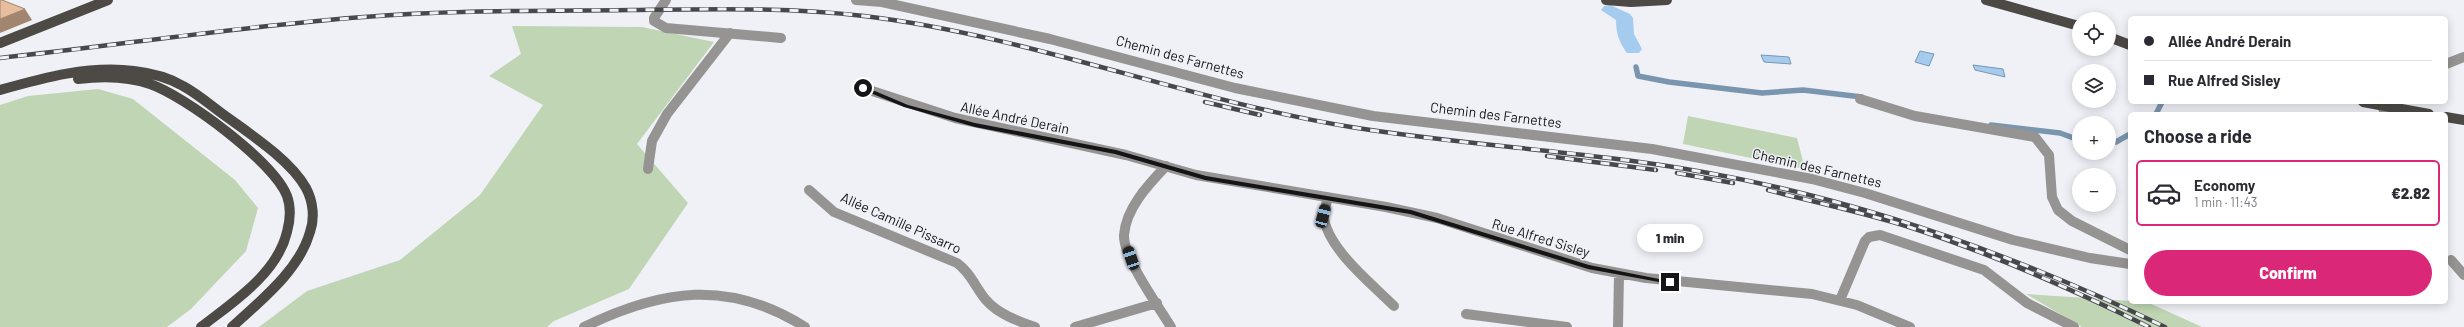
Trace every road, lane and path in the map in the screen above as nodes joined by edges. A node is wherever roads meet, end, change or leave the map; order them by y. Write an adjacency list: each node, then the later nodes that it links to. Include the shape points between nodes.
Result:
1 (108, 0): 11 (main road)
2 (666, 0): 8 (street, via 655,15 654,21 658,25)
3 (856, 0): 31 (street, Chemin des Farnettes, via 882,2 1050,39 1235,88 1373,116 1652,149 1785,174 1865,193 1948,221 2042,248)
4 (1606, 0): 5 (main road)
5 (1667, 0)
6 (1986, 0): 7 (main road)
7 (2072, 24)
8 (730, 33): 9 (street); 26 (street, via 667,114 652,141)
9 (781, 38)
10 (2116, 40): 12 (main road)
11 (0, 43)
12 (2128, 44)
13 (2464, 58): 14 (street)
14 (2448, 63)
15 (863, 88): 25 (street, Allée André Derain, via 906,106 956,120 1116,152)
16 (0, 90): 40 (main road, via 96,70 126,69 153,74 182,85 229,119 305,185 311,200 313,218 308,238 296,259 273,287)
17 (0, 96): 39 (main road, via 27,88 85,78 132,78 154,84 172,94 273,172 287,195 290,211 288,233 274,261 242,294)
18 (1860, 99): 29 (street, via 1915,116 2035,137 2049,155 2052,197 2058,210 2078,225)
19 (2368, 104): 21 (main road)
20 (2402, 105): 21 (main road); 22 (main road)
21 (2384, 110)
22 (2423, 112)
23 (2448, 117): 24 (main road)
24 (2464, 120)
25 (1166, 166): 28 (street, Rue Alfred Sisley, via 1205,178); 36 (street, via 1139,199 1127,220 1124,238 1131,258)
26 (648, 169)
27 (809, 190): 43 (street, Allée Camille Pissarro, via 834,212 958,263 993,307)
28 (1328, 198): 33 (street, Rue Alfred Sisley, via 1428,216 1561,259); 37 (street, via 1323,216 1329,233 1355,266)
29 (2128, 249)
30 (2449, 259): 32 (street); 34 (street)
31 (2128, 264)
32 (2464, 264)
33 (1618, 274): 35 (street, Rue Alfred Sisley); 47 (street)
34 (2464, 275)
35 (1840, 300): 48 (street, Rue Alfred Sisley); 49 (street, via 1865,241 1869,237 1880,235 1984,270 2026,302)
36 (1157, 304): 44 (street); 45 (street)
37 (1394, 306)
38 (1466, 314): 46 (street)
39 (201, 327)
40 (232, 327)
41 (584, 327): 42 (street, via 639,303 668,296 700,294 732,297 759,304 783,313)
42 (805, 327)
43 (1036, 327)
44 (1076, 327)
45 (1171, 327)
46 (1567, 327)
47 (1618, 327)
48 (1910, 327)
49 (2074, 327)

